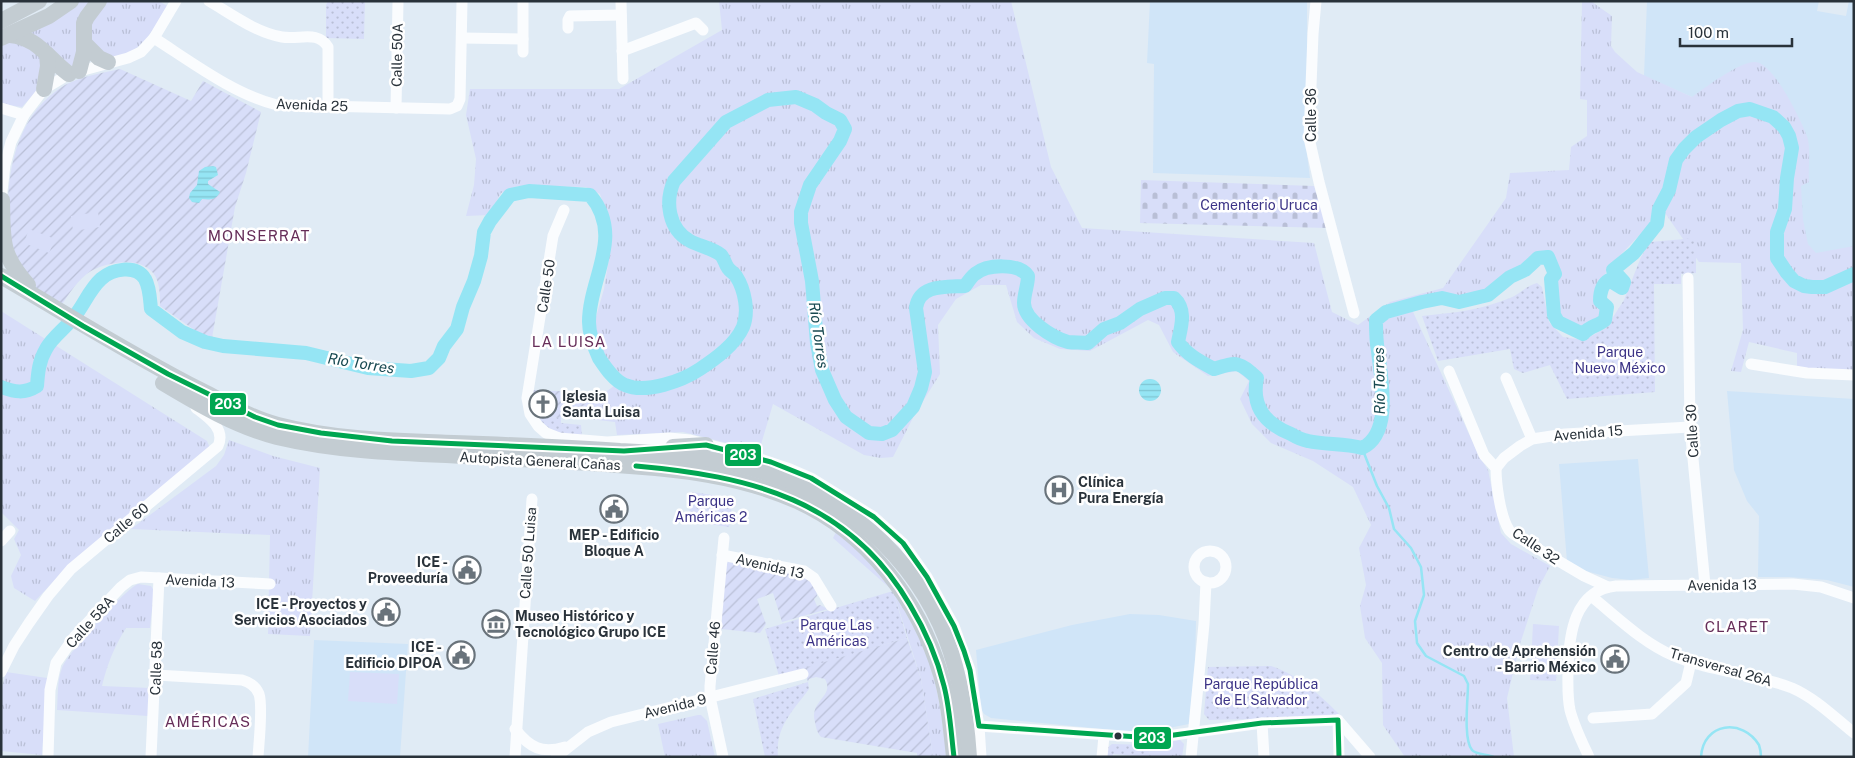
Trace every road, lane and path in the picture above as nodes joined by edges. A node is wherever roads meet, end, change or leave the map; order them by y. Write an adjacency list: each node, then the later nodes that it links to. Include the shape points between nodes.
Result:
1 (39, 1): 12 (highway)
2 (71, 1): 15 (highway)
3 (99, 1): 19 (highway, via 84,23)
4 (176, 1): 16 (street)
5 (209, 1): 27 (street, via 262,32 285,38 318,37 324,40 328,47)
6 (398, 1): 29 (street, Calle 50A)
7 (462, 1): 17 (street)
8 (523, 1): 18 (street)
9 (621, 1): 11 (street)
10 (1316, 1): 37 (street, Calle 36, via 1310,138)
11 (621, 15): 13 (street, via 570,16); 20 (street)
12 (1, 21)
13 (568, 28)
14 (703, 30): 20 (street, via 696,23)
15 (6, 37): 22 (highway, via 20,36 30,40)
16 (154, 38): 23 (street, via 141,52); 27 (street, Avenida 25, via 259,101 277,105)
17 (462, 38): 18 (street); 29 (street, Avenida 25, via 458,106 450,109)
18 (523, 39): 21 (street)
19 (84, 43): 23 (highway); 24 (highway, via 84,52)
20 (622, 51): 25 (street)
21 (523, 52)
22 (47, 54): 24 (highway); 26 (highway)
23 (108, 62): 24 (street)
24 (74, 72): 26 (street)
25 (623, 79)
26 (44, 89): 30 (street)
27 (328, 106): 29 (street, Avenida 25)
28 (1, 108): 30 (street)
29 (396, 108)
30 (24, 115): 31 (street, via 11,142)
31 (2, 202): 36 (highway, via 7,259 14,272)
32 (564, 210): 46 (street, Calle 50, via 553,236 528,398 530,414 546,433 559,438 607,442 680,438)
33 (1, 276): 36 (highway, Autopista General Cañas)
34 (1688, 278): 44 (street, Calle 30)
35 (1, 288): 36 (highway, Autopista General Cañas)
36 (44, 305): 38 (highway, Autopista General Cañas)
37 (1354, 313)
38 (81, 330): 43 (highway, Autopista General Cañas); 47 (highway, Autopista General Cañas, via 255,417 278,425 321,434 392,441)
39 (1751, 364): 41 (street, via 1807,373)
40 (1449, 371): 48 (street, Calle 32, via 1484,455)
41 (1854, 375)
42 (1506, 378): 45 (street)
43 (174, 390): 64 (street, Calle 60, via 217,427 220,435 218,446 71,569 29,623); 85 (highway, Autopista General Cañas, via 254,430 320,445 394,453 679,469 749,484 796,500 829,518 877,560 918,618 933,650 946,695)
44 (1690, 427): 45 (street, Avenida 15, via 1564,434); 58 (street, Calle 30)
45 (1532, 439): 48 (street, Avenida 15, via 1504,458)
46 (706, 445): 47 (highway); 71 (street, via 745,454 811,478 874,517 902,543 936,591 954,626 970,670)
47 (624, 451): 86 (highway, Autopista General Cañas, via 708,459 773,474 806,488 859,520 908,569 941,625 961,692)
48 (1496, 468): 59 (street, Calle 32, via 1504,517 1510,530 1584,576)
49 (532, 500): 72 (street, Calle 50 Luisa)
50 (10, 531): 52 (street)
51 (724, 538): 53 (street, Calle 46)
52 (1, 541)
53 (722, 555): 62 (street, Avenida 13, via 804,571 814,578); 67 (street, Calle 46)
54 (159, 578): 55 (street, Avenida 13); 57 (street, Avenida 13); 66 (street, Calle 58)
55 (130, 580): 79 (street, Calle 58A, via 75,636 56,663 50,690)
56 (1206, 582): 73 (street)
57 (270, 584)
58 (1706, 584): 59 (street, Avenida 13); 61 (street, Avenida 13, via 1808,585)
59 (1608, 587): 60 (street, Avenida 13)
60 (1591, 596): 63 (street, Transversal 26A, via 1655,647); 91 (street, via 1572,628 1568,684 1572,718)
61 (1854, 598)
62 (831, 606)
63 (1691, 662): 68 (street, via 1686,683 1652,714); 74 (street, Transversal 26A, via 1793,689 1815,701)
64 (1, 672)
65 (803, 674): 67 (street, Avenida 9)
66 (156, 675): 80 (street, Calle 58); 81 (street, via 250,683 256,688 260,700)
67 (710, 697): 76 (street, Avenida 9, via 612,722 588,732); 84 (street, Calle 46)
68 (1593, 718)
69 (1338, 720): 70 (street); 77 (street); 78 (street)
70 (1262, 723): 73 (street); 90 (street)
71 (979, 726): 75 (street); 87 (street)
72 (515, 729): 76 (street, via 525,741 541,750); 82 (street, Calle 50 Luisa)
73 (1194, 731): 75 (street, via 1152,738); 89 (street)
74 (1854, 733)
75 (1104, 736): 88 (street)
76 (569, 746): 83 (street, Avenida 9)
77 (1366, 752): 78 (street, via 1352,746 1342,750)
78 (1339, 756)
79 (48, 757)
80 (151, 757)
81 (258, 757)
82 (515, 757)
83 (556, 757)
84 (723, 757)
85 (954, 757)
86 (969, 757)
87 (981, 757)
88 (1102, 757)
89 (1191, 757)
90 (1264, 757)
91 (1589, 757)

